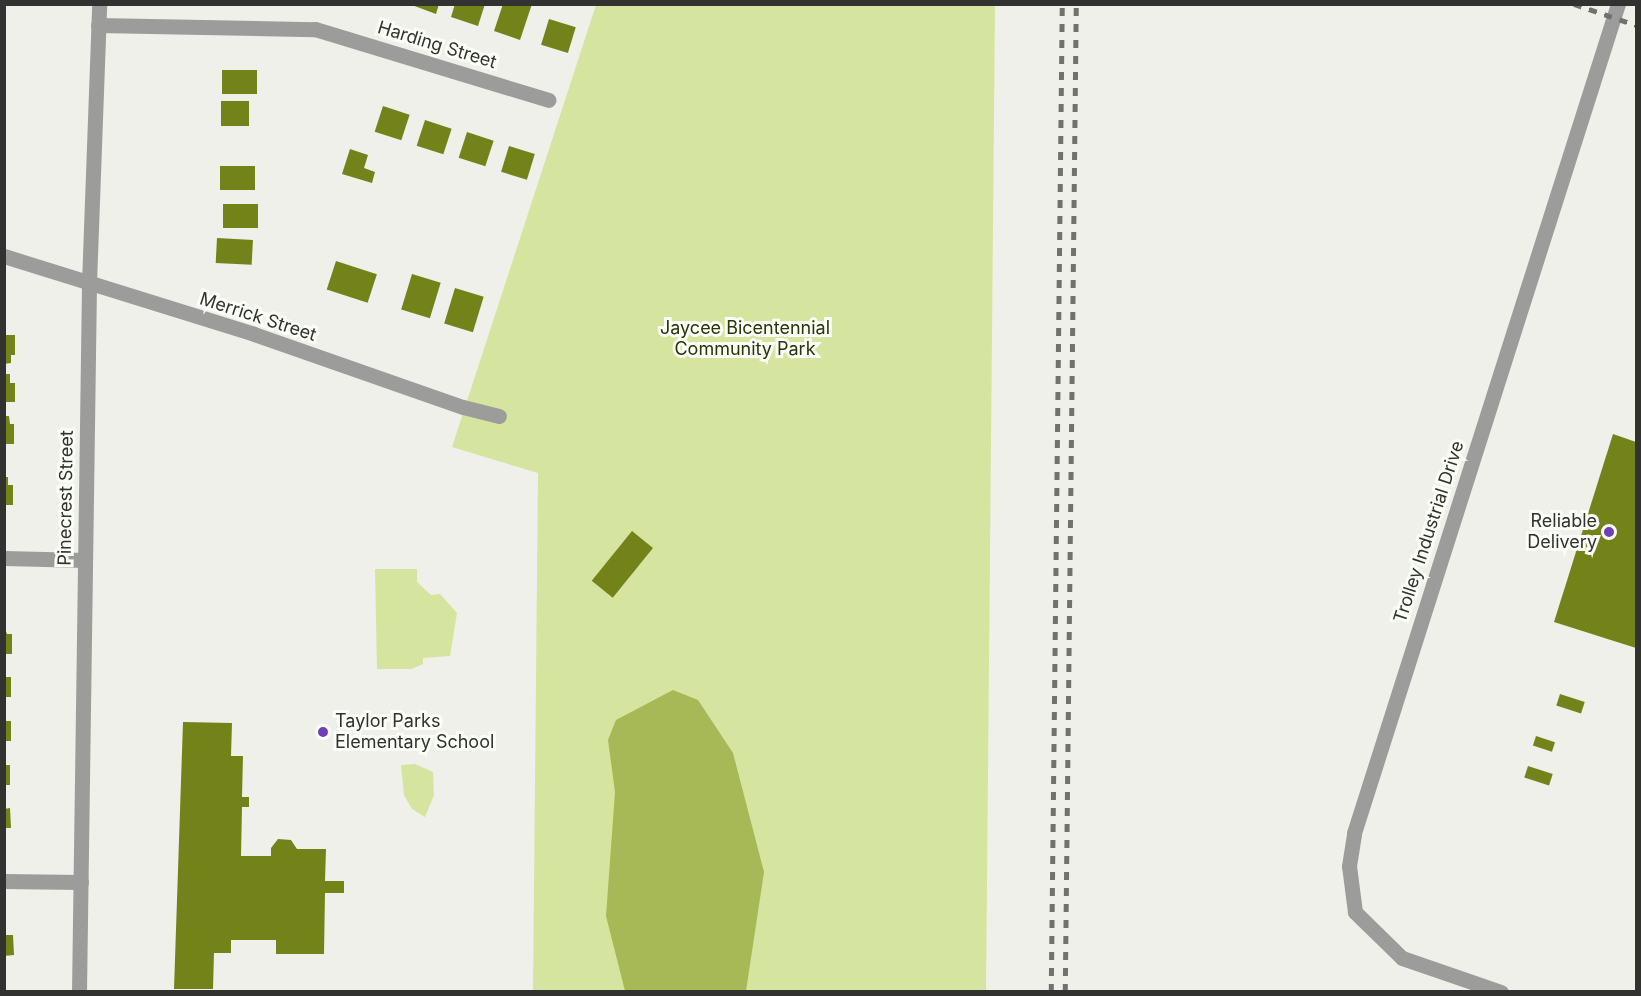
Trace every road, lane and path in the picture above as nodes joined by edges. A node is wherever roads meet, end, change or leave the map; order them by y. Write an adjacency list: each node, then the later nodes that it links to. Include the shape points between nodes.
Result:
1 (99, 4): 3 (street, Pinecrest Street)
2 (1618, 4): 13 (street, Trolley Industrial Drive, via 1364,802 1349,866 1355,912 1402,958)
3 (98, 26): 4 (street, Harding Street, via 315,28); 6 (street, Pinecrest Street)
4 (548, 100)
5 (4, 256): 6 (street, Merrick Street)
6 (89, 283): 7 (street, Merrick Street); 9 (street, Pinecrest Street)
7 (499, 416)
8 (4, 558): 9 (street)
9 (85, 560): 11 (street, Pinecrest Street)
10 (4, 881): 11 (street)
11 (81, 882): 12 (street, Pinecrest Street)
12 (79, 992)
13 (1501, 992)

